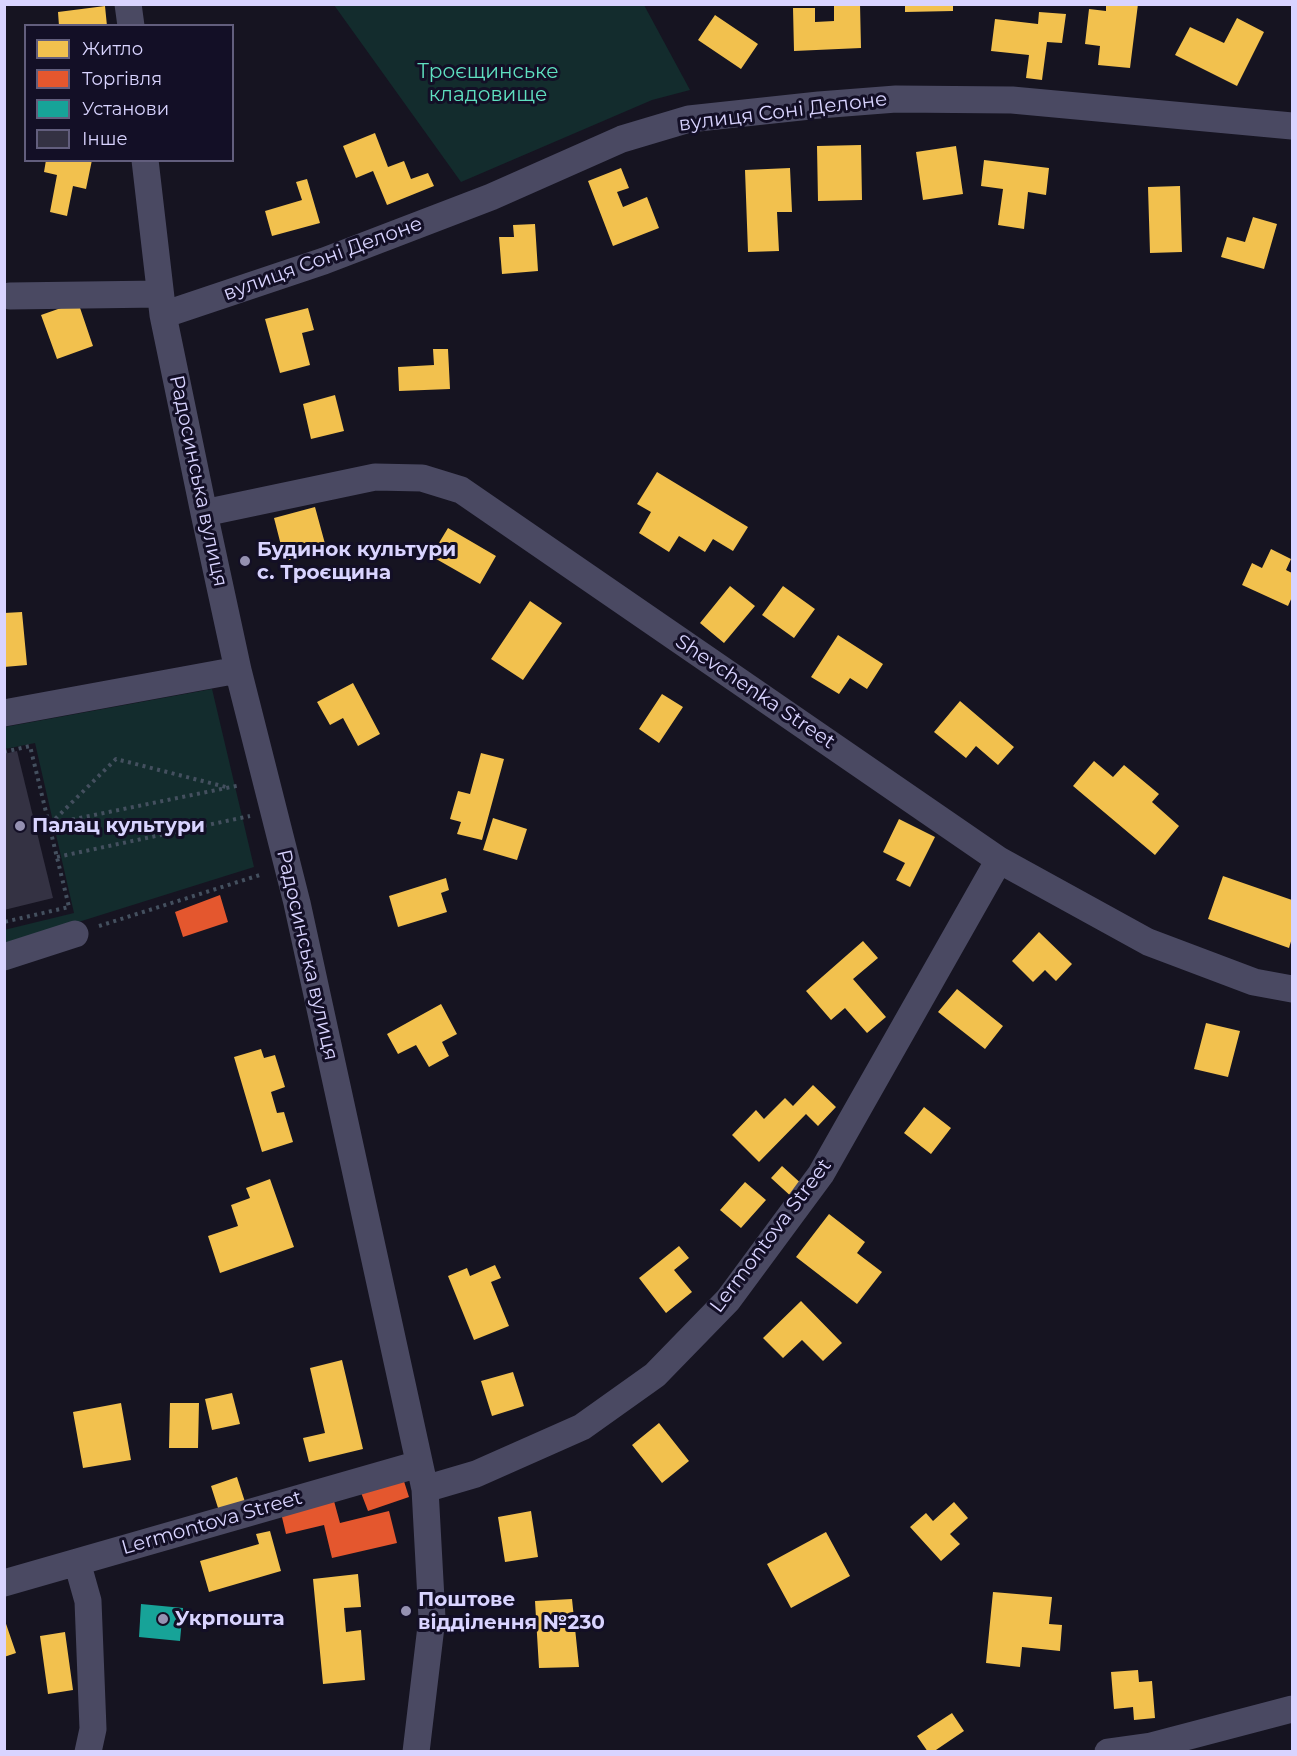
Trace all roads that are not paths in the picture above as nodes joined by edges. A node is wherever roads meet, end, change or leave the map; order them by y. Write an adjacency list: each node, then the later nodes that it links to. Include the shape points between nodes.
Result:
1 (128, 4): 2 (street)
2 (130, 24)
3 (1293, 126): 6 (street, вулиця Соні Делоне, via 1012,100 896,99 689,119 622,139 491,197 324,261)
4 (145, 162): 6 (street, Радосинська вулиця)
5 (10, 296): 6 (street, вулиця Соні Делоне)
6 (162, 304): 7 (street, Радосинська вулиця)
7 (204, 513): 8 (street, Радосинська вулиця); 10 (street, Shevchenka Street, via 375,477 422,477 461,490)
8 (238, 670): 9 (street); 14 (street, Радосинська вулиця, via 288,868)
9 (4, 713)
10 (999, 860): 13 (street, Shevchenka Street, via 1148,942 1254,982); 14 (street, Lermontova Street, via 821,1174 728,1300 655,1375 582,1427 476,1474)
11 (75, 934): 12 (street)
12 (4, 957)
13 (1293, 989)
14 (422, 1476): 15 (street, Lermontova Street); 19 (street, Радосинська вулиця, via 432,1618)
15 (77, 1562): 16 (street, Lermontova Street); 18 (street, via 87,1601 93,1729)
16 (4, 1582)
17 (1293, 1709): 20 (street, via 1151,1746)
18 (87, 1752)
19 (416, 1752)
20 (1108, 1752)

